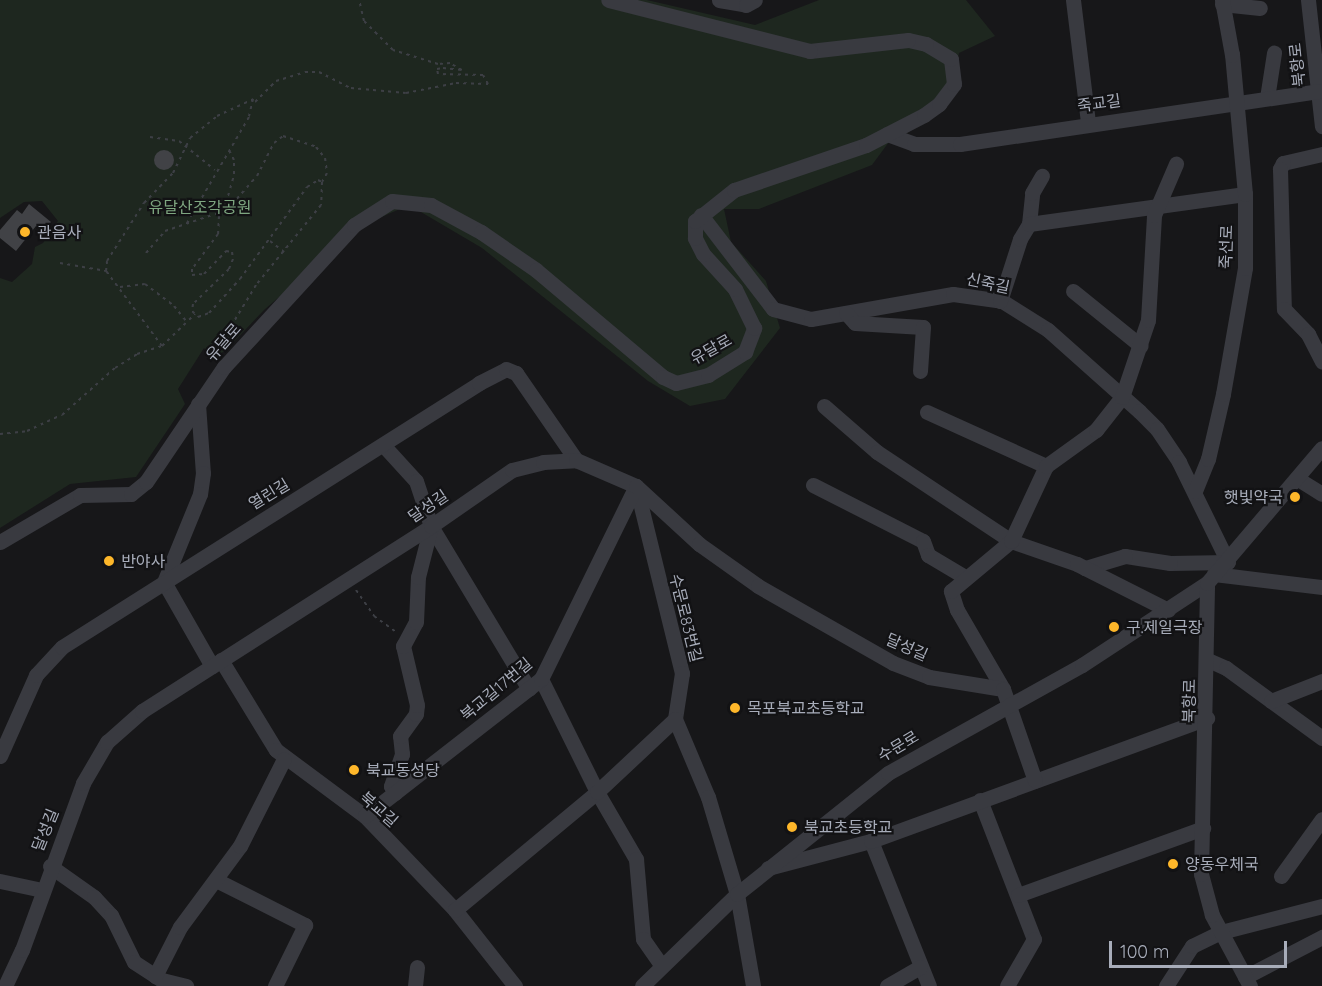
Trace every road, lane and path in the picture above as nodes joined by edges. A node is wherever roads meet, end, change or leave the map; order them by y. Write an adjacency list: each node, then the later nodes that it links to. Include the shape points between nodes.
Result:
1 (360, 0): 12 (path, via 364,21 393,50 438,64 450,63 462,70 437,69 438,74 483,75 488,84 456,83 406,93 351,88 319,72 304,72 276,81)
2 (608, 0): 16 (street, via 810,51 908,40 943,51 955,68 954,84 939,104)
3 (719, 0): 4 (street, via 746,5)
4 (755, 0)
5 (1073, 0): 14 (street)
6 (1308, 0): 10 (street, 북항로)
7 (1222, 2): 8 (street); 13 (street, 죽선로, via 1232,54)
8 (1260, 8)
9 (1274, 53): 11 (street)
10 (1318, 91): 11 (street, 죽교길); 15 (street, 북항로)
11 (1267, 98): 13 (street, 죽교길)
12 (254, 103): 18 (path, via 249,98 217,116); 19 (path)
13 (1234, 103): 14 (street, 죽교길); 25 (street, 죽선로)
14 (1088, 123): 16 (street, 죽교길, via 960,144 914,144)
15 (1322, 126)
16 (887, 134): 28 (street, via 805,168 734,190)
17 (150, 137): 18 (path)
18 (185, 144): 22 (path); 36 (path, via 172,173 125,229 107,261)
19 (229, 150): 22 (path); 27 (path, via 234,174)
20 (1322, 154): 45 (street, via 1283,163 1280,169 1284,309 1308,334)
21 (1176, 164): 26 (street)
22 (216, 170): 31 (path)
23 (1042, 176): 30 (street, via 1032,193)
24 (322, 182): 27 (path, via 327,173 325,158 316,147 283,136 274,143 257,176); 32 (path, via 318,180 307,187); 33 (path, via 321,205)
25 (1245, 194): 26 (street); 60 (street, 죽선로, via 1245,268 1223,394 1208,459)
26 (1160, 204): 30 (street); 44 (street, via 1154,215 1153,281)
27 (224, 212): 29 (path)
28 (701, 215): 40 (street, 신죽길, via 773,309 810,319); 46 (street, 유달로, via 695,221 695,238 703,254 735,289 754,328 745,352 708,375 676,383 663,377 536,270 471,226 431,205 410,201 392,201 376,207 354,225)
29 (219, 216): 31 (path); 41 (path, via 218,234 192,269 192,275 204,274 226,251 231,252 233,260 229,269 193,304)
30 (1029, 224): 39 (street, via 1020,239)
31 (186, 225): 34 (path, via 165,231)
32 (270, 241): 33 (path); 41 (path, via 209,313 203,318)
33 (284, 252): 46 (path, via 256,285 233,323 224,344)
34 (146, 253)
35 (60, 262): 36 (path)
36 (106, 271): 37 (path)
37 (120, 287): 42 (path, via 145,284 174,306); 43 (path)
38 (1073, 291): 44 (street)
39 (1000, 301): 40 (street, 신죽길, via 953,294); 48 (street, 신죽길, via 1048,330)
40 (846, 313): 47 (street, via 855,323 923,327)
41 (195, 314): 42 (path)
42 (188, 323): 43 (path)
43 (162, 346): 52 (path, via 137,354 115,368 62,415 27,431)
44 (1141, 346): 48 (street)
45 (1322, 362)
46 (224, 367): 49 (street, 유달로)
47 (920, 371)
48 (1122, 397): 56 (street, via 1096,430); 60 (street, 신죽길, via 1157,429)
49 (198, 405): 64 (street, 유달로, via 146,482 131,494 80,495); 70 (street, via 203,474 200,494)
50 (824, 406): 63 (street, via 877,452)
51 (927, 412): 56 (street)
52 (0, 434)
53 (384, 447): 55 (street, 열린길, via 445,404 506,369 516,373); 62 (street, via 416,481); 70 (street, 열린길)
54 (1322, 448): 57 (street)
55 (576, 460): 59 (street, 달성길); 62 (street, 달성길, via 543,462 512,470)
56 (1046, 466): 63 (street)
57 (1298, 479): 61 (street); 65 (street)
58 (813, 484): 67 (street, via 923,541 928,555)
59 (636, 486): 77 (street, 북교길17번길); 78 (street, 달성길, via 699,544 758,586 893,663 929,677); 82 (street, 수문로83번길, via 682,673)
60 (1195, 491): 65 (street, 신죽길)
61 (1322, 494)
62 (431, 526): 68 (street, 달성길); 73 (street, via 418,577 416,622); 77 (street)
63 (1011, 541): 66 (street); 67 (street)
64 (0, 542)
65 (1228, 562): 66 (street, via 1170,563 1125,556); 69 (street)
66 (1085, 568): 72 (street)
67 (965, 577): 78 (street, via 951,591 957,610)
68 (349, 579): 73 (path, via 366,606 400,637); 75 (street, 달성길)
69 (1211, 579): 71 (street); 72 (street, 수문로); 74 (street, 북항로)
70 (164, 582): 75 (street, 북교길); 84 (street, 열린길, via 51,656 36,675)
71 (1322, 587)
72 (1168, 610): 80 (street, 수문로)
73 (403, 646): 88 (street, via 417,705 416,714 400,736 402,754 392,779)
74 (1208, 660): 79 (street, via 1226,668); 81 (street, 북항로)
75 (216, 663): 85 (street, 북교길); 94 (street, 달성길, via 142,711 106,742 83,783)
76 (1322, 681): 79 (street)
77 (535, 684): 87 (street); 88 (street, 북교길17번길)
78 (1003, 689): 80 (street)
79 (1271, 701): 83 (street)
80 (1009, 705): 86 (street); 95 (street, 수문로, via 888,773)
81 (1207, 718): 86 (street); 92 (street, 북항로)
82 (675, 719): 87 (street); 100 (street, via 708,797)
83 (1322, 738)
84 (0, 756)
85 (284, 759): 90 (street, 북교길); 97 (street, via 240,846)
86 (1035, 781): 89 (street)
87 (597, 792): 103 (street); 106 (street, via 636,859 643,939)
88 (395, 793): 90 (street, 북교길17번길)
89 (980, 801): 93 (street); 101 (street)
90 (364, 816): 103 (street, 북교길)
91 (1322, 819): 96 (street)
92 (1203, 828): 101 (street); 104 (street, 북항로, via 1203,886)
93 (871, 841): 95 (street); 108 (street)
94 (50, 866): 99 (street, 달성길); 109 (street, via 105,909 134,962)
95 (767, 868): 100 (street, 수문로)
96 (1281, 876)
97 (216, 880): 109 (street, via 180,927); 114 (street, via 305,925)
98 (0, 881): 99 (street)
99 (42, 890): 112 (street, 달성길)
100 (737, 894): 106 (street, 수문로); 117 (street)
101 (1018, 895): 120 (street, via 1034,939)
102 (1322, 906): 104 (street)
103 (455, 910): 116 (street, 북교길)
104 (1221, 933): 110 (street, 북항로); 121 (street, via 1187,950)
105 (1322, 937): 110 (street)
106 (661, 965): 111 (street, 수문로)
107 (417, 967): 115 (street)
108 (920, 968): 118 (street); 119 (street)
109 (154, 976): 113 (street)
110 (1247, 982)
111 (643, 985)
112 (5, 986)
113 (186, 986)
114 (274, 986)
115 (415, 986)
116 (515, 986)
117 (753, 986)
118 (887, 986)
119 (928, 986)
120 (1007, 986)
121 (1166, 986)

